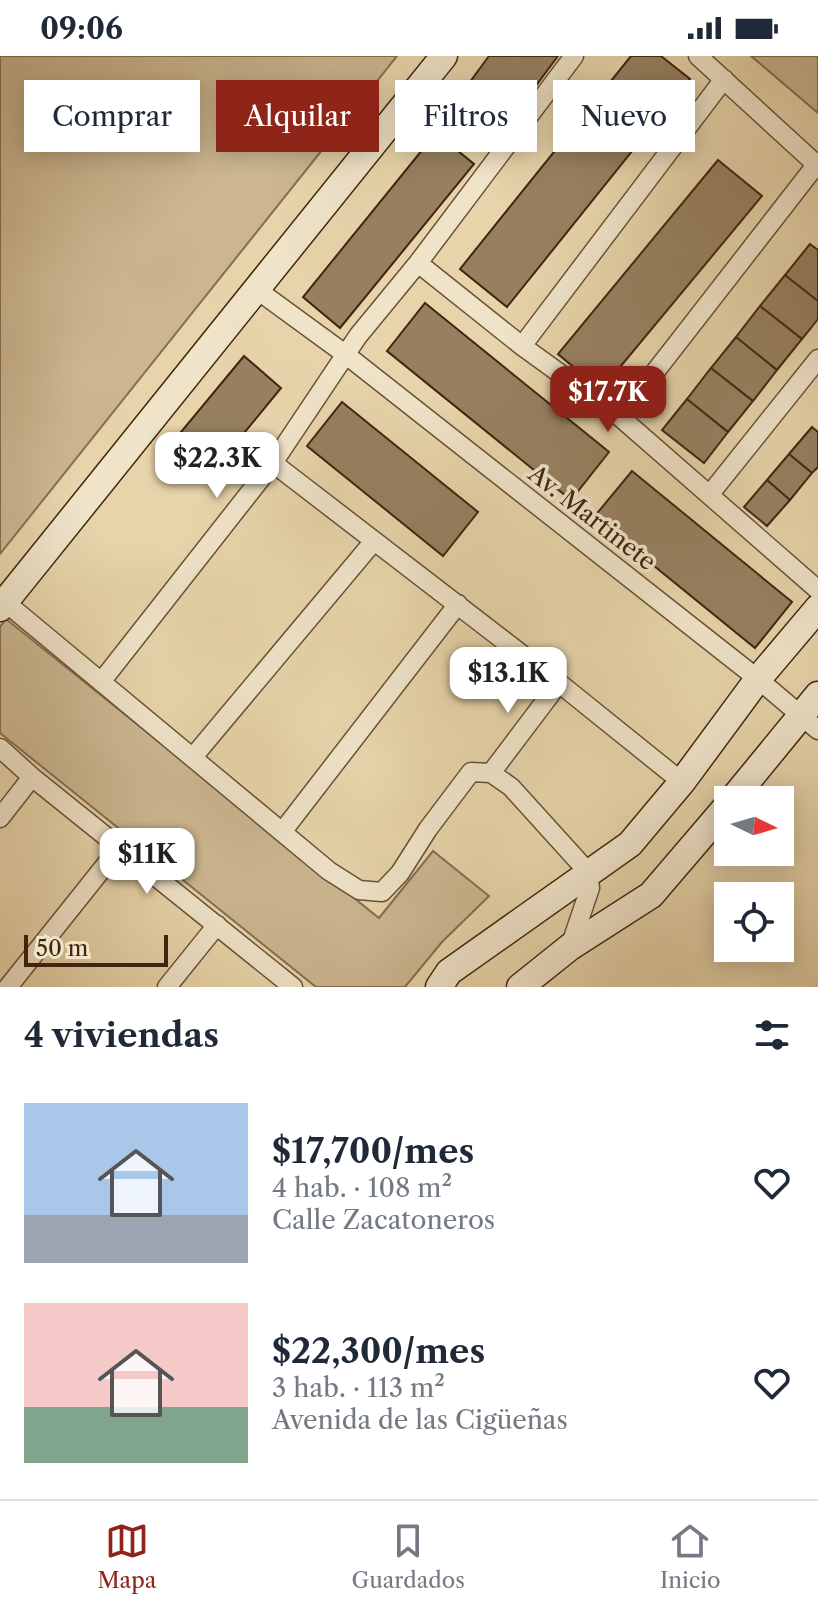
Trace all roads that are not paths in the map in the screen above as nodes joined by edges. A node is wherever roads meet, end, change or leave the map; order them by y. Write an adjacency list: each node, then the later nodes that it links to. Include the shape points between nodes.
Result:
1 (444, 56): 7 (street)
2 (574, 56): 6 (street)
3 (698, 56): 4 (street)
4 (724, 79): 5 (street); 8 (street)
5 (817, 165): 11 (street)
6 (418, 263): 8 (street); 9 (street)
7 (256, 289): 9 (street, Av. Martinete); 17 (street)
8 (522, 346): 11 (street)
9 (345, 354): 12 (street); 18 (street, Av. Martinete)
10 (818, 359): 13 (street)
11 (620, 417): 13 (street)
12 (273, 463): 14 (street); 19 (street)
13 (710, 494): 15 (street)
14 (374, 541): 16 (street); 24 (street)
15 (817, 594): 18 (street)
16 (458, 604): 20 (street); 31 (street)
17 (2, 605): 19 (street)
18 (758, 679): 22 (street, Av. Martinete); 27 (street)
19 (101, 682): 24 (street)
20 (559, 683): 25 (street); 27 (street)
21 (818, 695): 22 (street)
22 (810, 724): 28 (street)
23 (0, 748): 26 (street)
24 (193, 757): 31 (street)
25 (491, 773): 31 (street, via 471,772 382,892 359,890); 33 (street, via 511,787)
26 (32, 777): 29 (street); 32 (street)
27 (682, 782): 33 (street, via 630,844)
28 (746, 786)
29 (0, 818)
30 (714, 821): 35 (street, via 651,895)
31 (282, 832)
32 (119, 848): 34 (street); 36 (street)
33 (588, 872): 35 (street, via 590,888); 39 (street, via 449,972)
34 (217, 925): 37 (street); 38 (street)
35 (570, 947): 40 (street)
36 (8, 987)
37 (167, 987)
38 (293, 987)
39 (439, 987)
40 (520, 987)

